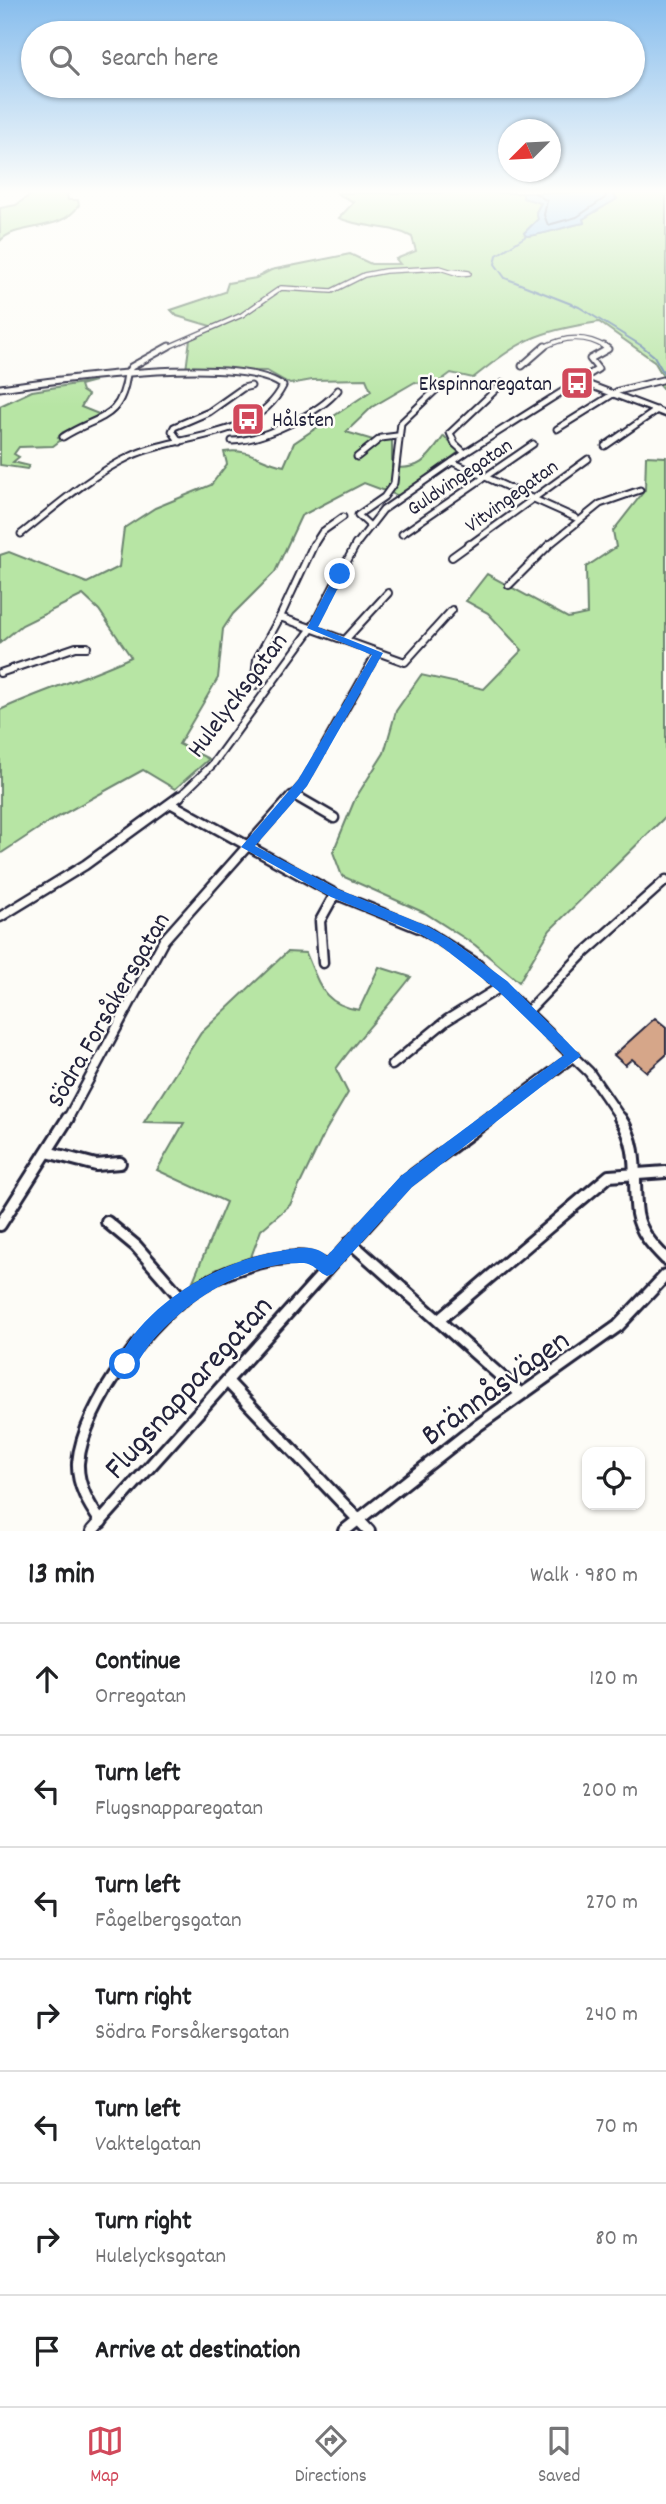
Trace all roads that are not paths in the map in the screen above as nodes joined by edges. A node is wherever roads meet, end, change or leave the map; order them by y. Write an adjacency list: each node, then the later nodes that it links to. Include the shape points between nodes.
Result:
1 (453, 271): 3 (street, via 374,272 332,291 281,288 242,315 187,337 131,367)
2 (522, 366): 5 (street, via 549,344 579,337 594,339 608,349 590,359 598,369)
3 (127, 374): 9 (street); 16 (street, via 122,404 116,412); 18 (street, via 254,374 273,378 283,386 274,401 243,422)
4 (662, 380): 11 (street)
5 (579, 381): 11 (street); 21 (street, Hulelycksgatan)
6 (503, 383): 21 (street, via 450,433)
7 (251, 386): 18 (street, via 174,427)
8 (440, 386): 15 (street, via 408,414)
9 (0, 388)
10 (338, 390): 17 (street, via 331,400 288,423 246,442)
11 (609, 392): 12 (street); 14 (street)
12 (657, 410): 13 (street); 20 (street)
13 (666, 414)
14 (557, 429)
15 (397, 436): 22 (street, via 381,438); 30 (street, via 399,454 392,490 358,515)
16 (63, 438)
17 (232, 441)
18 (180, 442): 31 (street, via 132,455)
19 (533, 444): 25 (street, Guldvingegatan)
20 (605, 446)
21 (465, 453): 24 (street, Hulelycksgatan)
22 (357, 457)
23 (588, 459): 27 (street, Vitvingegatan)
24 (452, 462): 25 (street); 30 (street, Hulelycksgatan, via 397,499)
25 (485, 478): 27 (street); 32 (street, Guldvingegatan)
26 (640, 490): 29 (street, via 609,498)
27 (532, 499): 29 (street); 33 (street, Vitvingegatan)
28 (343, 517): 37 (street, via 313,545)
29 (576, 519): 34 (street)
30 (369, 525): 38 (street, Hulelycksgatan, via 351,550)
31 (21, 534)
32 (402, 534)
33 (452, 557)
34 (509, 585)
35 (388, 593): 39 (street)
36 (452, 610): 41 (street, via 405,663)
37 (280, 617): 38 (street); 43 (street, via 257,659)
38 (312, 628): 39 (street); 45 (street, Hulelycksgatan, via 212,765)
39 (345, 640): 41 (street)
40 (87, 647): 42 (street)
41 (377, 653): 44 (street, Södra Forsåkersgatan)
42 (0, 673)
43 (254, 686)
44 (294, 794): 46 (street); 47 (street, Södra Forsåkersgatan)
45 (172, 804): 47 (street); 50 (street, Hulelycksgatan)
46 (334, 818)
47 (247, 847): 49 (street); 56 (street, Södra Forsåkersgatan, via 164,940)
48 (666, 880): 53 (street)
49 (335, 894): 51 (street, via 320,921); 52 (street, via 424,930)
50 (0, 917)
51 (323, 963)
52 (502, 986): 53 (street); 55 (street, via 447,1020)
53 (527, 1012): 54 (street)
54 (574, 1056): 58 (street, via 625,1125); 63 (street, Flugsnapparegatan, via 407,1181)
55 (392, 1065)
56 (47, 1152): 57 (street, via 96,1165); 60 (street, Södra Forsåkersgatan)
57 (120, 1163)
58 (637, 1172): 59 (street); 64 (street, via 637,1215 649,1242); 68 (street, via 608,1176)
59 (666, 1172)
60 (4, 1212): 62 (street, Södra Forsåkersgatan)
61 (107, 1222): 67 (street, via 136,1246)
62 (0, 1225)
63 (350, 1242): 65 (street, Flugsnapparegatan); 68 (street)
64 (666, 1259)
65 (327, 1268): 67 (street, via 317,1258 304,1255 266,1261 229,1272); 69 (street, Flugsnapparegatan)
66 (666, 1275): 70 (street, Brännåsvägen, via 638,1310 609,1335)
67 (183, 1300): 72 (street, via 133,1354 82,1436 81,1487)
68 (439, 1320): 70 (street)
69 (227, 1381): 71 (street); 72 (street, Flugsnapparegatan)
70 (521, 1394): 71 (street, Brännåsvägen)
71 (360, 1518): 74 (street, Brännåsvägen); 75 (street)
72 (101, 1522): 73 (street, Flugsnapparegatan)
73 (92, 1531)
74 (344, 1531)
75 (369, 1531)

